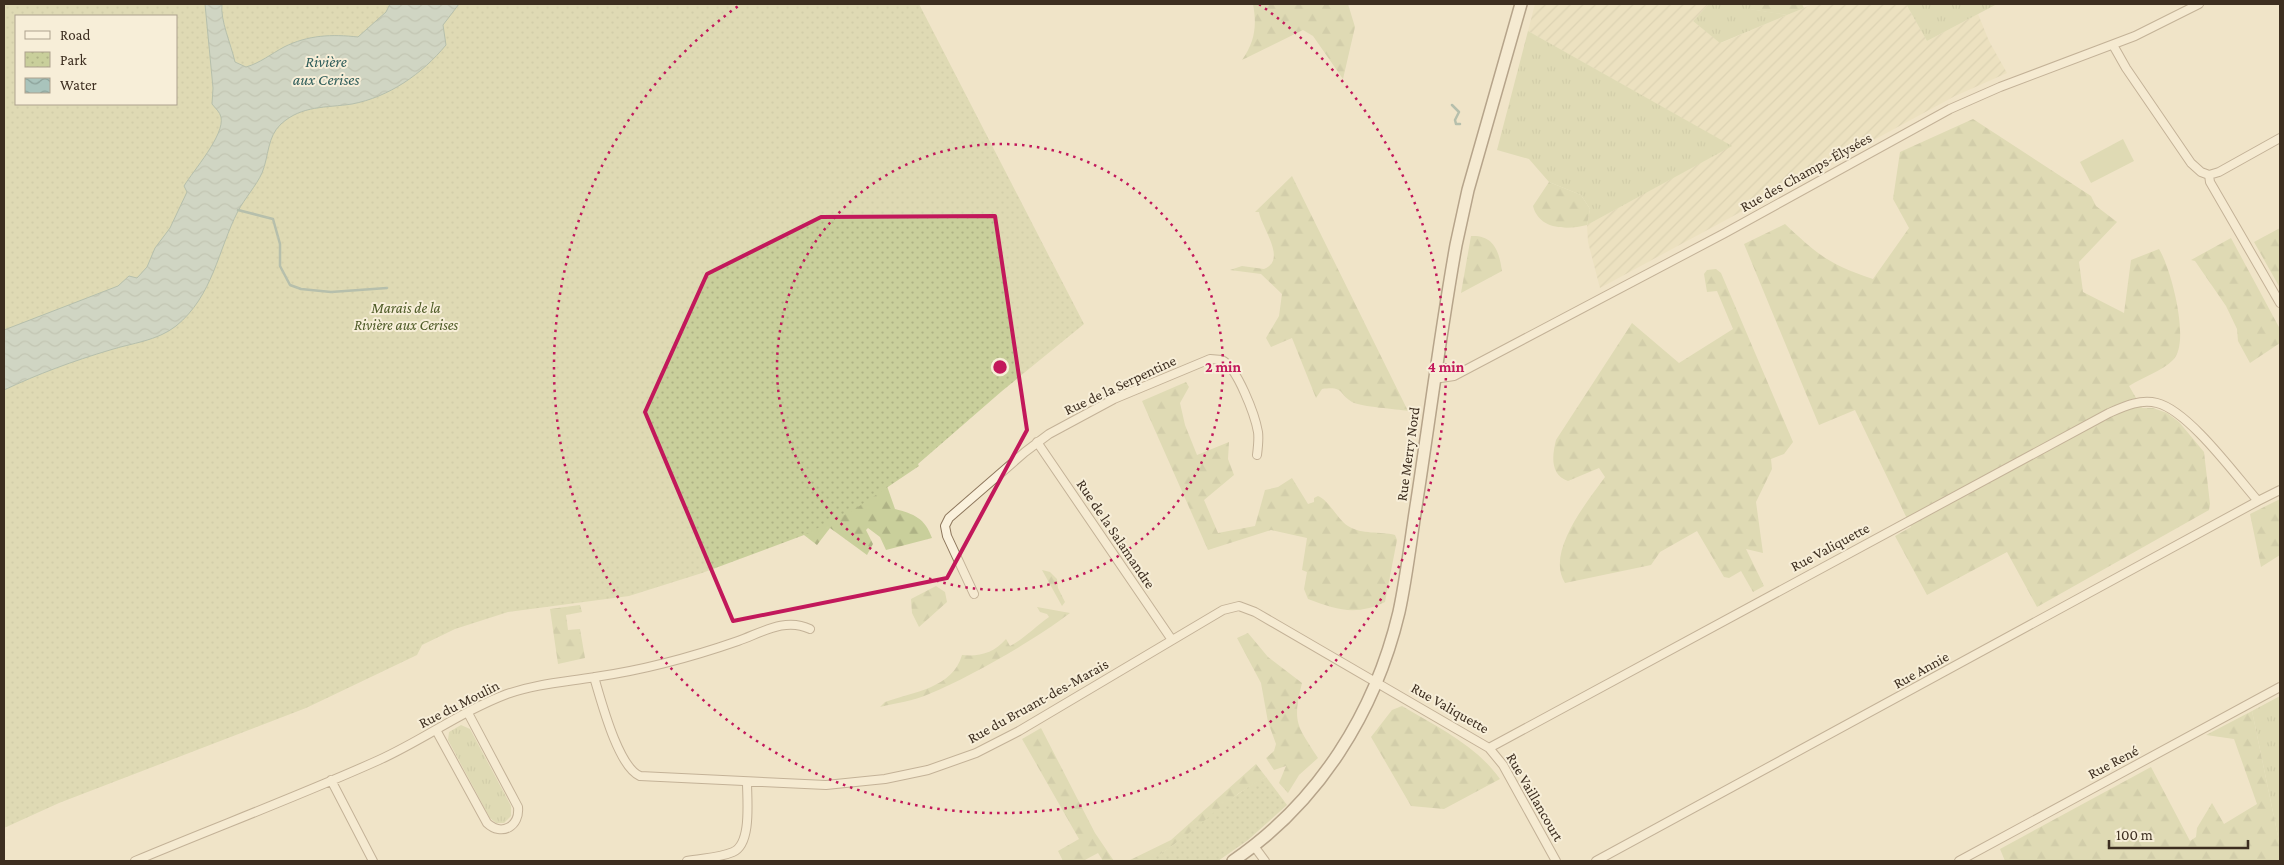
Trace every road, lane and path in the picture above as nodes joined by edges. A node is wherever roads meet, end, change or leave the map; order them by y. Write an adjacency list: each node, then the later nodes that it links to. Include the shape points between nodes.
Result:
1 (1521, 4): 7 (main road, Rue Merry Nord, via 1462,216)
2 (2199, 4): 3 (street, Rue des Champs-Élysées)
3 (2113, 45): 5 (street, via 2191,163); 7 (street, Rue des Champs-Élysées, via 1950,109 1725,233 1454,376)
4 (2280, 138): 5 (street)
5 (2209, 175): 6 (street, via 2214,190)
6 (2280, 303)
7 (1434, 379): 16 (main road, Rue Merry Nord, via 1404,589)
8 (1037, 442): 9 (street, Rue de la Serpentine, via 1108,402 1206,361 1218,359 1234,370 1254,419 1258,434); 12 (street, Rue de la Serpentine, via 946,522 947,536); 14 (street, Rue de la Salamandre)
9 (1257, 455)
10 (2280, 490): 11 (street)
11 (2258, 501): 20 (street, Rue Valiquette, via 2177,413 2158,404 2129,404); 30 (street, Rue Annie)
12 (974, 594)
13 (810, 629): 15 (street, Rue du Moulin, via 798,624 785,624 695,655)
14 (1172, 640): 16 (street, Rue du Bruant-des-Marais, via 1228,607 1245,607); 22 (street, Rue du Bruant-des-Marais, via 1023,729 952,762 912,774 866,782)
15 (594, 678): 18 (street, Rue du Moulin, via 526,688); 22 (street, Rue du Bruant-des-Marais, via 611,732 636,775)
16 (1377, 682): 20 (street, Rue Valiquette); 23 (main road, Rue Merry Nord, via 1332,765 1296,808)
17 (2280, 687): 31 (street, Rue René)
18 (468, 713): 19 (street, Rue du Moulin); 19 (street, via 518,807 517,819 510,827 496,829 485,822)
19 (436, 730): 21 (street, Rue du Moulin)
20 (1489, 748): 29 (street, Rue Vaillancourt, via 1503,765)
21 (330, 780): 24 (street, Rue du Moulin); 25 (street)
22 (747, 782): 26 (street, via 746,837 742,846 731,853)
23 (1254, 846): 27 (main road, Rue Merry Nord); 28 (street)
24 (135, 861)
25 (373, 861)
26 (687, 861)
27 (1233, 861)
28 (1265, 861)
29 (1556, 861)
30 (1596, 861)
31 (1959, 861)

